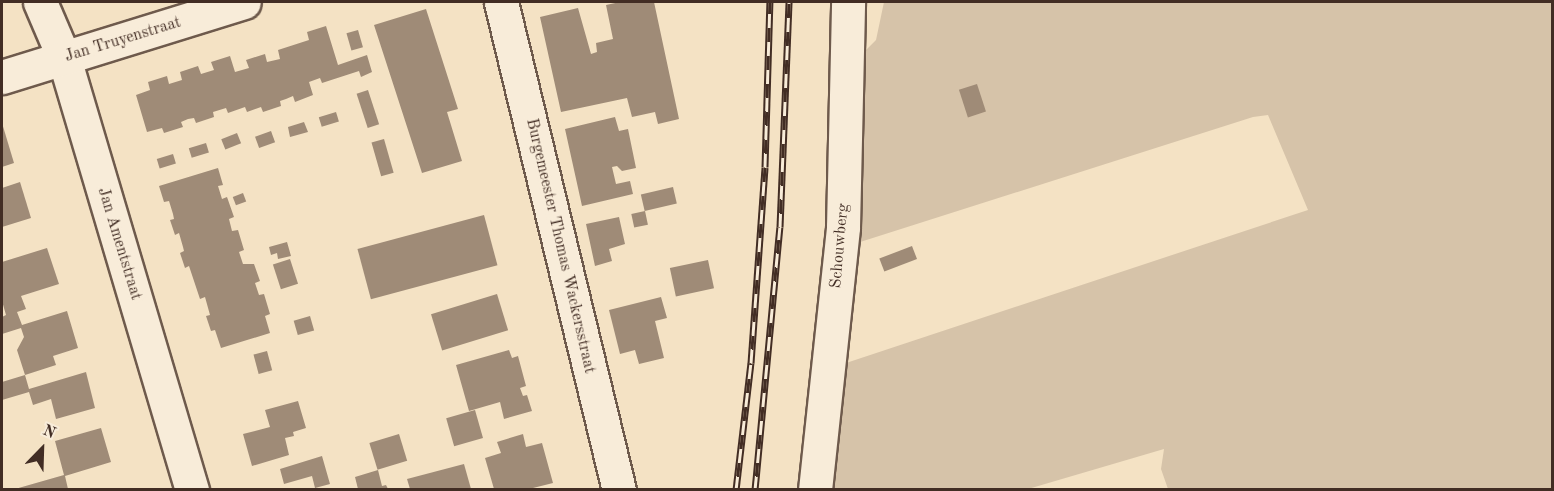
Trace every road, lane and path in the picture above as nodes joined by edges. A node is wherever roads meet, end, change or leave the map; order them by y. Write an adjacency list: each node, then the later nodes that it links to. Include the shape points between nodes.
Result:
1 (40, 2): 5 (street, Jan Amentstraat)
2 (244, 2): 5 (street, Jan Truyenstraat)
3 (501, 2): 8 (street, Burgemeester Thomas Wackersstraat)
4 (848, 2): 9 (street, Schouwberg, via 843,227)
5 (64, 58): 6 (street, Jan Truyenstraat); 7 (street, Jan Amentstraat)
6 (2, 77)
7 (192, 489)
8 (618, 489)
9 (815, 489)

